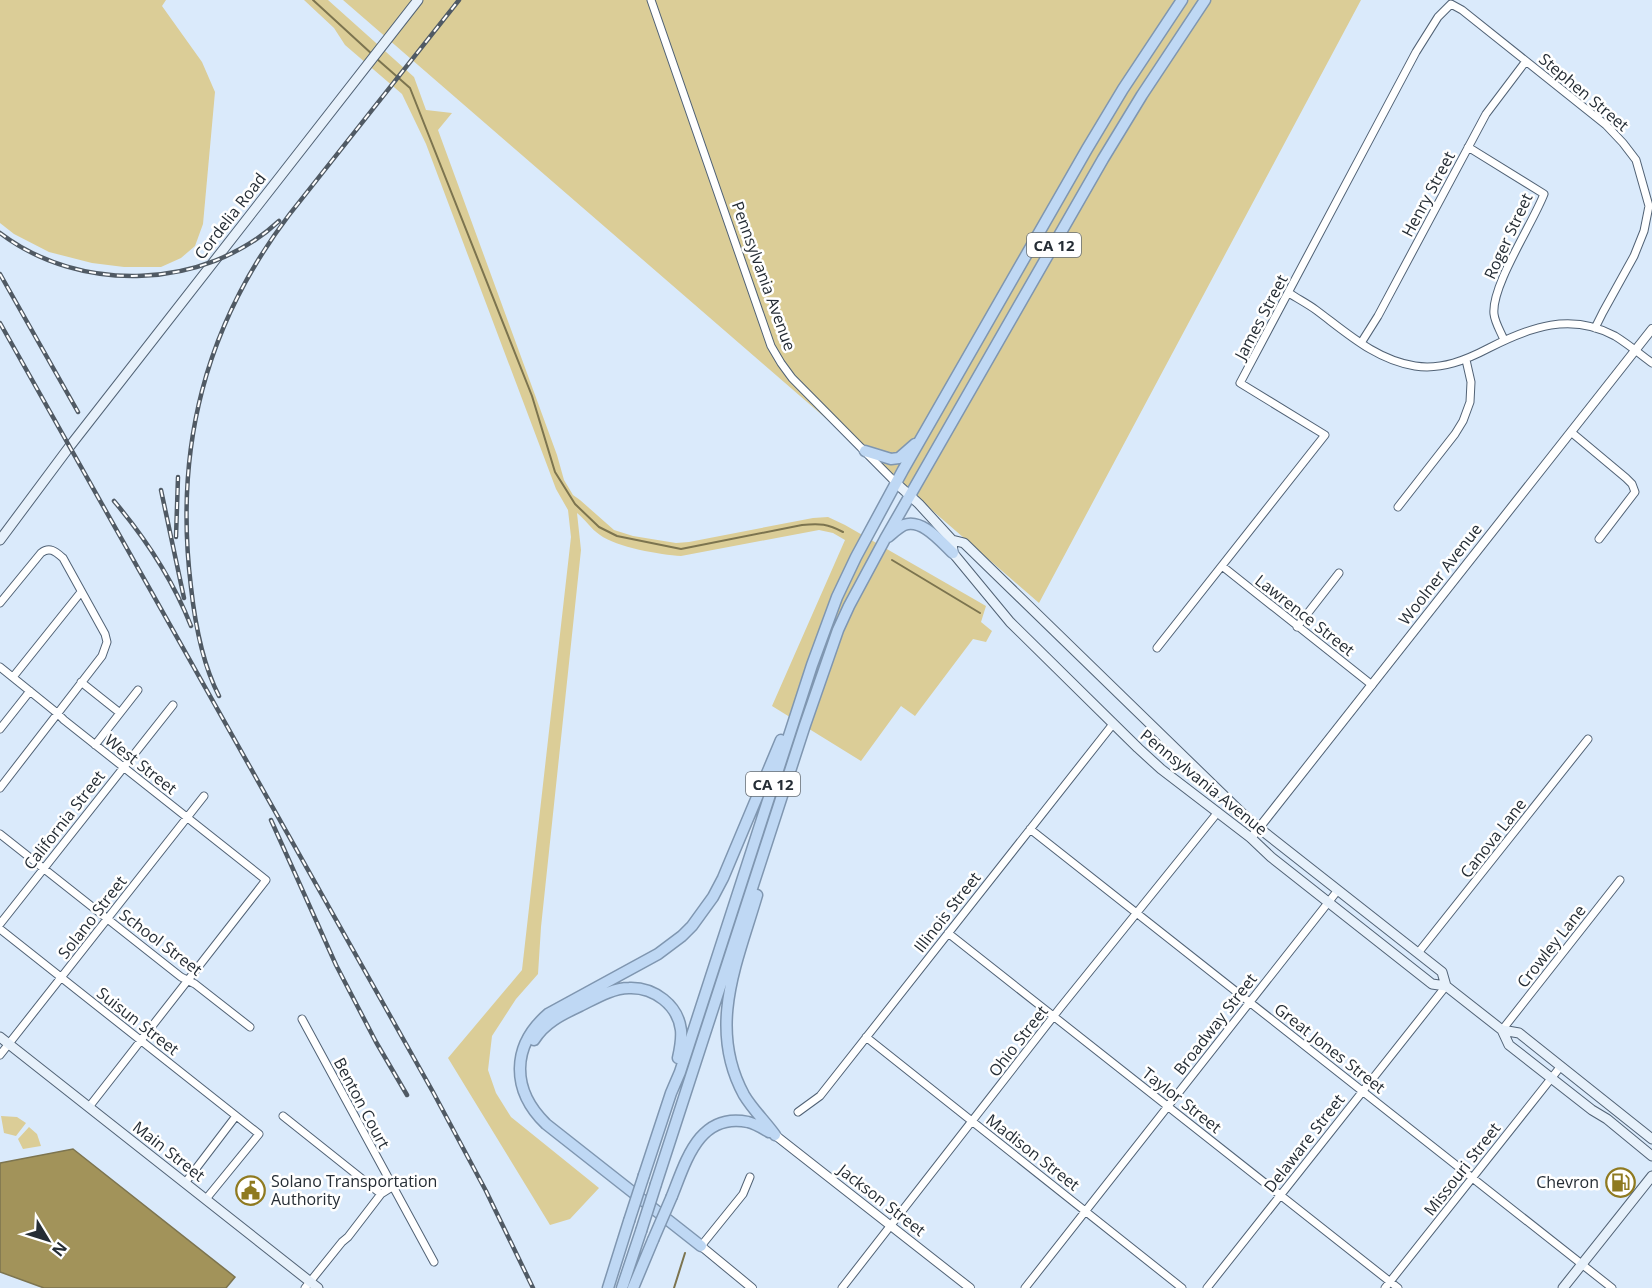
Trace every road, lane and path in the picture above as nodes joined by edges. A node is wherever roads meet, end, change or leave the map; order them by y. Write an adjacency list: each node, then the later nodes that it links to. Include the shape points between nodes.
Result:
1 (418, 0): 25 (main road, Cordelia Road)
2 (651, 0): 19 (street, Pennsylvania Avenue, via 771,346 792,378)
3 (1182, 0): 18 (highway, CA 12, via 1087,149)
4 (1205, 0): 21 (highway, CA 12, via 1103,159)
5 (1451, 4): 6 (street, Stephen Street); 9 (street, James Street, via 1416,52)
6 (1526, 61): 7 (street, Henry Street, via 1486,114); 8 (street, Stephen Street, via 1623,143 1636,160)
7 (1468, 147): 12 (street, Roger Street, via 1544,194 1499,288 1494,315); 13 (street, Henry Street)
8 (1650, 206): 10 (street, Stephen Street, via 1634,256)
9 (1289, 293): 13 (street); 28 (street, James Street, via 1240,384 1325,435)
10 (1595, 328): 12 (street, via 1549,324); 14 (street)
11 (1652, 329): 14 (street, Woolner Avenue)
12 (1504, 340): 15 (street)
13 (1361, 343): 15 (street, via 1394,362 1417,366)
14 (1635, 350): 16 (street); 17 (street, Woolner Avenue)
15 (1466, 360): 22 (street, via 1471,382 1470,402 1463,421)
16 (1652, 363)
17 (1571, 432): 24 (street, via 1626,478 1635,492); 37 (street, Woolner Avenue)
18 (922, 437): 19 (highway, via 899,458); 20 (highway, CA 12)
19 (865, 451): 20 (street, Pennsylvania Avenue)
20 (896, 483): 21 (main road, Pennsylvania Avenue); 43 (highway, CA 12, via 837,597)
21 (910, 495): 23 (highway, CA 12); 26 (main road, Pennsylvania Avenue)
22 (1398, 507)
23 (885, 538): 27 (highway, via 906,524 914,524); 53 (highway, CA 12, via 838,630)
24 (1599, 539)
25 (0, 540)
26 (952, 540): 27 (main road); 54 (main road, Pennsylvania Avenue, via 964,543)
27 (953, 553): 44 (main road, Pennsylvania Avenue, via 1010,622)
28 (1222, 566): 32 (street, Lawrence Street); 33 (street, James Street)
29 (1339, 573): 32 (street)
30 (81, 592): 31 (street, via 63,558 50,549 33,562); 35 (street); 36 (street, via 107,642 102,656)
31 (0, 603)
32 (1297, 627): 37 (street, Lawrence Street)
33 (1157, 648)
34 (0, 667): 35 (street, West Street)
35 (13, 677): 39 (street, West Street)
36 (81, 682): 41 (street); 42 (street)
37 (1372, 685): 54 (street, Woolner Avenue)
38 (138, 690): 42 (street)
39 (30, 691): 41 (street, West Street); 45 (street)
40 (173, 705): 48 (street, California Street)
41 (57, 712): 47 (street, West Street); 49 (street)
42 (120, 713): 47 (street)
43 (794, 719): 83 (highway, via 778,745 723,878 704,912 658,954 537,1023 521,1053); 85 (highway, CA 12)
44 (1113, 724): 51 (main road, Pennsylvania Avenue, via 1161,770); 55 (street, Illinois Street)
45 (0, 729)
46 (1588, 739): 67 (street, Canova Lane)
47 (95, 745): 48 (street, West Street)
48 (123, 766): 52 (street, West Street); 58 (street, California Street)
49 (0, 788)
50 (204, 796): 52 (street, Solano Street)
51 (1218, 812): 57 (main road, Pennsylvania Avenue); 62 (street, Ohio Street)
52 (187, 818): 63 (street, Solano Street); 69 (street, West Street, via 266,880)
53 (775, 820): 92 (highway, via 771,851 726,1014 728,1048 736,1078); 111 (highway, CA 12, bridge)
54 (1259, 828): 57 (street, Woolner Avenue); 60 (main road, Pennsylvania Avenue)
55 (1030, 829): 62 (street, Great Jones Street); 66 (street, Illinois Street)
56 (0, 834): 58 (street, School Street)
57 (1251, 838): 61 (main road, Pennsylvania Avenue)
58 (43, 868): 63 (street, School Street); 64 (street, California Street)
59 (1620, 880): 75 (street, Crowley Lane)
60 (1338, 890): 61 (street, Broadway Street); 67 (main road, Pennsylvania Avenue)
61 (1329, 902): 70 (main road, Pennsylvania Avenue, via 1432,984); 71 (street, Broadway Street)
62 (1137, 913): 71 (street, Great Jones Street); 72 (street, Ohio Street)
63 (107, 919): 68 (street, Solano Street); 69 (street, School Street)
64 (0, 924)
65 (0, 929): 68 (street, Suisun Street)
66 (948, 933): 72 (street, Taylor Street); 77 (street, Illinois Street)
67 (1418, 953): 70 (main road, Pennsylvania Avenue, via 1442,972)
68 (62, 978): 78 (street, Suisun Street); 79 (street, Solano Street)
69 (188, 981): 74 (street, School Street); 78 (street)
70 (1446, 986): 75 (main road, Pennsylvania Avenue); 84 (street, Delaware Street)
71 (1250, 1002): 84 (street, Great Jones Street); 86 (street, Broadway Street)
72 (1054, 1017): 86 (street, Taylor Street); 91 (street, Ohio Street)
73 (302, 1019): 99 (street, Benton Court)
74 (250, 1027)
75 (1503, 1030): 81 (main road, Pennsylvania Avenue, via 1519,1033); 82 (main road, Pennsylvania Avenue, via 1509,1045)
76 (0, 1037): 79 (main road, Main Street)
77 (866, 1037): 88 (street, Illinois Street, via 820,1096); 91 (street, Madison Street)
78 (141, 1041): 87 (street); 89 (street, Suisun Street)
79 (8, 1044): 80 (street, Solano Street); 87 (main road, Main Street)
80 (0, 1054)
81 (1561, 1066): 82 (street, Missouri Street); 93 (main road, Pennsylvania Avenue)
82 (1551, 1078): 94 (main road, Pennsylvania Avenue); 97 (street, Missouri Street)
83 (522, 1080): 85 (highway, via 529,1048 550,1022 612,991 643,988 667,1002 681,1029); 105 (highway, via 530,1106 546,1124)
84 (1362, 1091): 97 (street, Great Jones Street); 101 (street, Delaware Street)
85 (671, 1093): 110 (highway, CA 12, bridge)
86 (1168, 1106): 101 (street, Taylor Street); 103 (street, Broadway Street)
87 (89, 1107): 98 (main road, Main Street)
88 (798, 1112)
89 (236, 1116): 98 (street); 102 (street, Suisun Street, via 259,1134)
90 (283, 1116): 100 (street)
91 (972, 1121): 103 (street, Madison Street); 104 (street, Ohio Street)
92 (775, 1135): 104 (street, Jackson Street); 112 (highway, bridge, via 749,1122 731,1122 702,1134)
93 (1652, 1139)
94 (1652, 1156)
95 (1652, 1176): 107 (main road)
96 (750, 1177): 105 (street, via 744,1194)
97 (1473, 1178): 107 (street, Great Jones Street); 108 (street, Missouri Street)
98 (185, 1183): 102 (main road, Main Street)
99 (392, 1187): 100 (street); 106 (street, Benton Court)
100 (381, 1194): 109 (street)
101 (1280, 1195): 108 (street, Taylor Street); 118 (street, Delaware Street)
102 (206, 1199): 109 (main road, Main Street)
103 (1086, 1211): 116 (street, Broadway Street); 117 (street, Madison Street)
104 (891, 1226): 114 (street, Ohio Street); 115 (street, Jackson Street)
105 (701, 1246): 113 (street)
106 (434, 1262)
107 (1581, 1264): 120 (main road); 121 (street, Great Jones Street)
108 (1388, 1285): 119 (street, Taylor Street)
109 (311, 1286)
110 (608, 1288)
111 (622, 1288)
112 (633, 1288)
113 (752, 1288)
114 (842, 1288)
115 (970, 1288)
116 (1025, 1288)
117 (1182, 1288)
118 (1207, 1288)
119 (1398, 1288)
120 (1563, 1288)
121 (1612, 1288)

